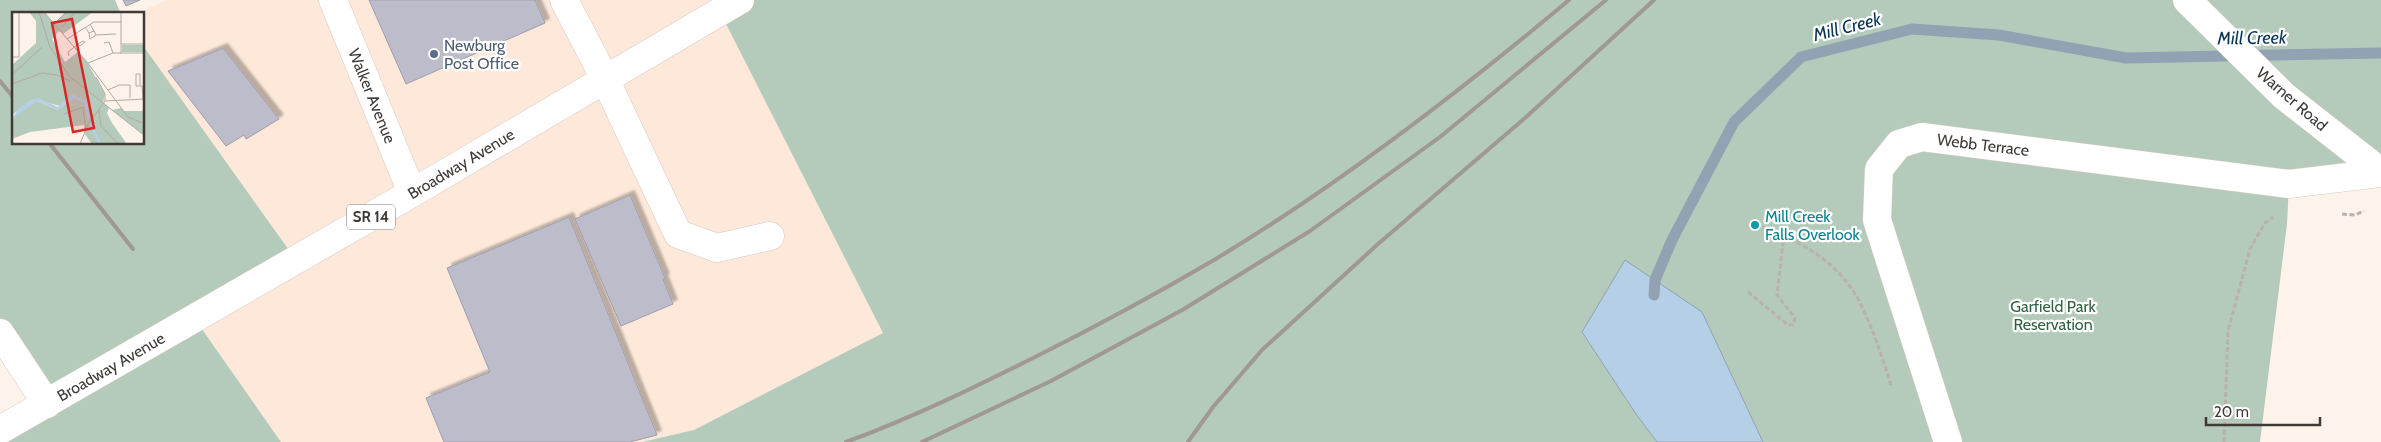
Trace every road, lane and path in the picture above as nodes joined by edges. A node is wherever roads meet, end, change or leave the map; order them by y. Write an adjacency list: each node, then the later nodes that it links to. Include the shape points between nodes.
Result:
1 (333, 0): 7 (main road, Walker Avenue)
2 (564, 0): 5 (main road)
3 (740, 0): 5 (main road, Broadway Avenue / SR 14)
4 (2187, 0): 6 (main road, Warner Road, via 2284,96)
5 (605, 79): 7 (main road, Broadway Avenue / SR 14); 13 (main road, via 678,234 717,248)
6 (2381, 172): 19 (main road, Webb Terrace, via 2289,184 1922,137 1898,144 1879,169 1877,220)
7 (412, 193): 17 (main road, Broadway Avenue / SR 14)
8 (2367, 209): 9 (path, via 2355,215)
9 (2336, 213)
10 (2278, 214): 20 (path, via 2265,223 2250,249 2228,331)
11 (1755, 225): 12 (path)
12 (1784, 234): 14 (path, via 1777,296 1795,318 1793,325 1788,325); 16 (path, via 1821,256 1856,297)
13 (770, 236)
14 (1748, 292)
15 (0, 333): 17 (main road)
16 (1895, 394)
17 (47, 404): 18 (main road, Broadway Avenue / SR 14)
18 (0, 430)
19 (1948, 442)
20 (2224, 442)

